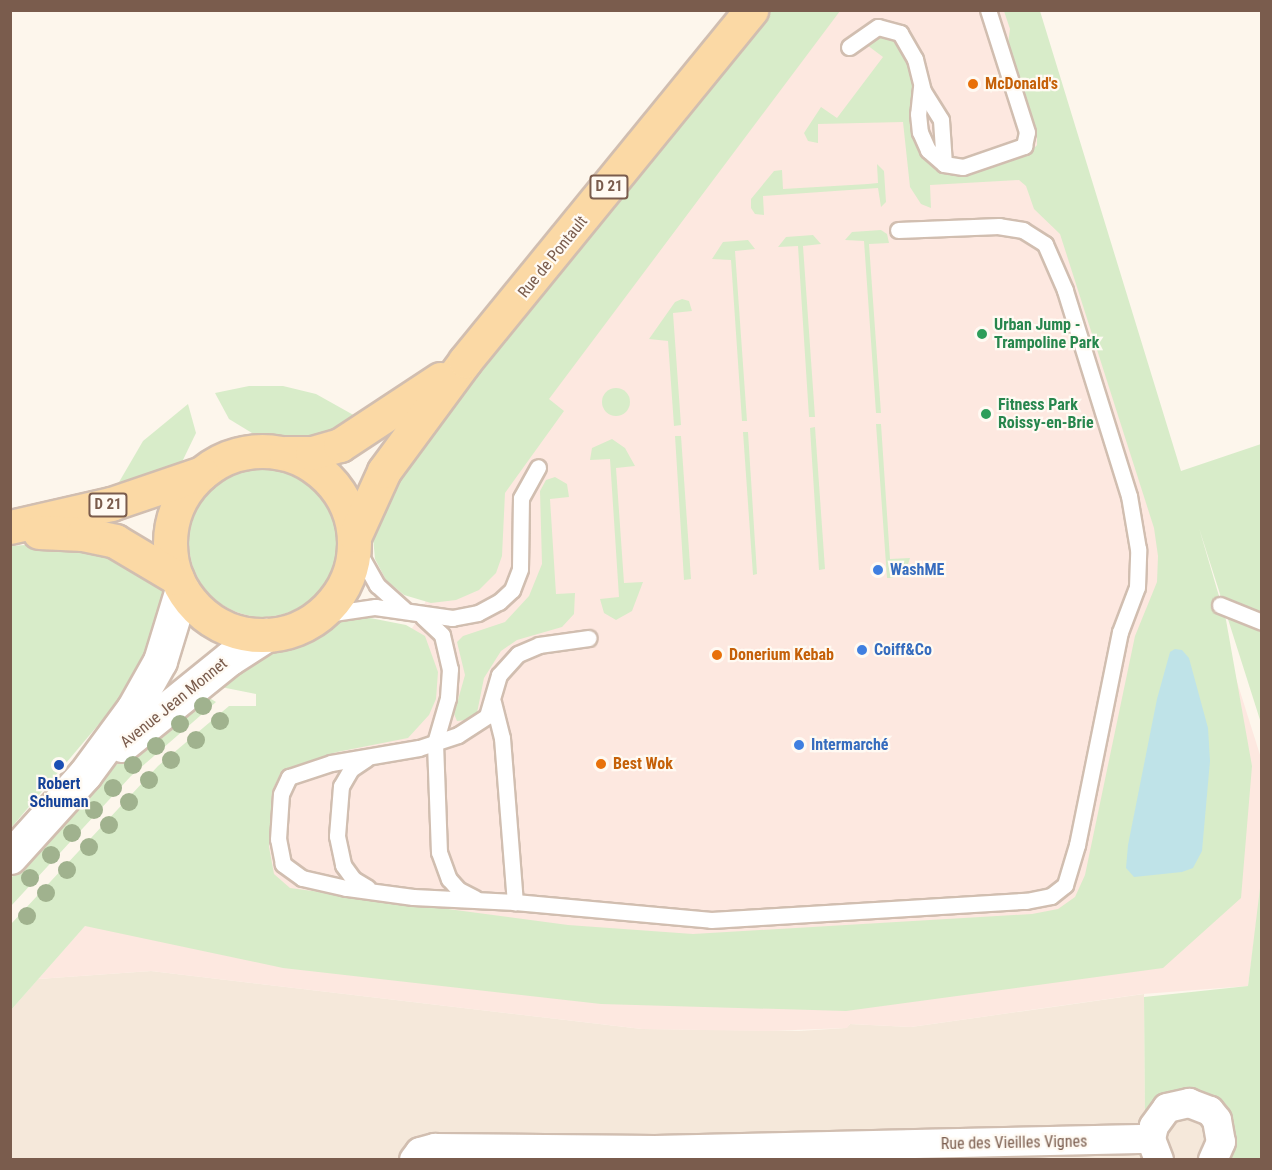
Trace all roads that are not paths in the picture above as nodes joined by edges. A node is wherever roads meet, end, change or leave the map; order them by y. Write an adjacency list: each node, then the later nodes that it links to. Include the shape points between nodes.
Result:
1 (751, 10): 7 (main road, Rue de Pontault / D 21)
2 (987, 10): 5 (lane, via 1027,141 1020,149 966,166)
3 (849, 47): 4 (lane, via 872,30 894,29 915,59)
4 (921, 87): 5 (lane, via 942,123); 5 (lane, via 919,127 928,150)
5 (944, 164)
6 (898, 230): 28 (lane, via 999,226 1023,230 1045,244 1065,290 1129,496 1138,549 1137,587 1120,632 1076,851 1065,885 1051,896 1026,901 721,920 670,919)
7 (465, 361): 8 (main road, Rue de Pontault / D 21, via 340,445 312,453); 13 (main road, Rue de Pontault / D 21, via 384,471)
8 (280, 452): 10 (main road, via 245,452); 13 (main road, via 313,466 331,481 350,512)
9 (538, 467): 16 (lane, via 520,498 522,560 512,590 492,607 471,615 442,619)
10 (202, 473): 11 (main road, D 21, via 111,504); 14 (main road, via 175,513 170,546)
11 (10, 527)
12 (10, 532): 14 (main road, D 21, via 106,538 132,548)
13 (355, 541): 16 (lane, via 377,585); 17 (main road, via 342,590)
14 (179, 583): 19 (main road, via 196,607 223,626); 24 (main road, Avenue Jean Monnet, via 173,626 149,683)
15 (1220, 605): 18 (lane)
16 (412, 613): 17 (lane, via 365,607); 22 (lane, via 439,630 449,661 448,698)
17 (320, 615): 19 (main road, via 294,629)
18 (1262, 622)
19 (266, 635): 24 (main road, Avenue Jean Monnet, via 195,684)
20 (589, 638): 21 (lane, via 539,645 518,654 499,675)
21 (493, 702): 22 (lane, via 477,725); 28 (lane, via 502,738)
22 (435, 743): 23 (lane); 27 (lane, via 441,861 459,890)
23 (383, 754): 26 (lane, via 356,765 345,777 337,825 345,870 357,883); 26 (lane, via 331,763 287,779 281,790 278,839 283,864 302,878)
24 (85, 774): 25 (main road, Avenue Jean Monnet)
25 (10, 857)
26 (380, 893): 27 (lane)
27 (484, 901): 28 (lane)
28 (515, 902)
29 (1155, 1149): 30 (street, Rue des Vieilles Vignes); 33 (street, Rue des Vieilles Vignes, via 1154,1126 1167,1108 1200,1105 1210,1112 1221,1131)
30 (988, 1152): 31 (street, Rue des Vieilles Vignes)
31 (655, 1155): 32 (street, Rue des Vieilles Vignes, via 435,1148 420,1152)
32 (414, 1160)
33 (1213, 1160)

